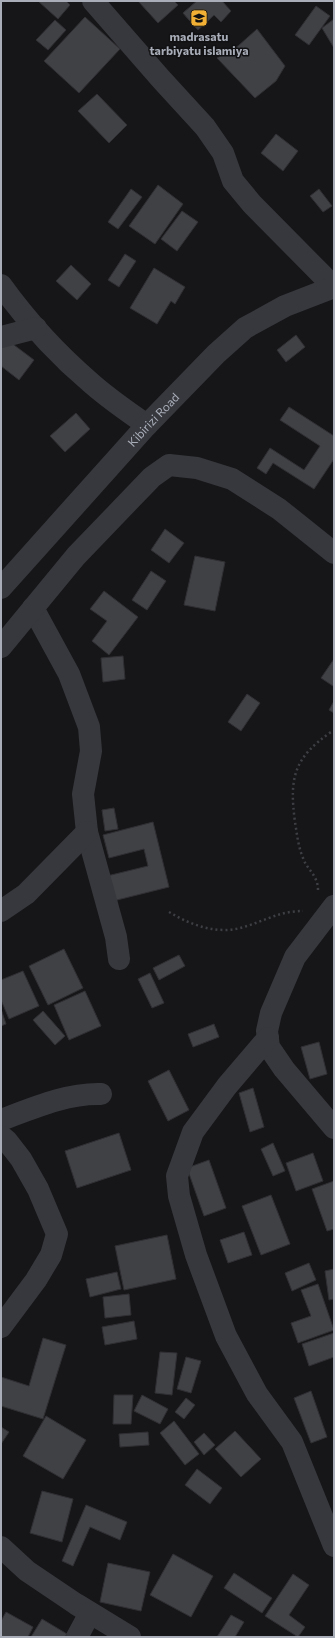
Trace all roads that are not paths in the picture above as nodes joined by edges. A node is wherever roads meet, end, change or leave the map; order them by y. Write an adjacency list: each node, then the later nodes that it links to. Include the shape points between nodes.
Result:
1 (93, 1): 3 (street, via 205,127 223,153 233,181 252,204)
2 (1, 285): 4 (street)
3 (334, 287): 6 (street, Kibirizi Road, via 284,306 245,328 216,354)
4 (36, 328): 5 (street); 6 (street, via 90,383)
5 (1, 337)
6 (148, 425): 8 (street, Kibirizi Road)
7 (334, 553): 9 (street, via 279,508 232,478 197,468 169,465 152,477 76,556)
8 (1, 588)
9 (34, 608): 10 (street); 11 (street, via 69,674 89,727 91,750 83,794)
10 (1, 647)
11 (87, 832): 13 (street, via 26,894); 14 (street, via 116,937)
12 (328, 907): 15 (street, via 295,957 271,1013)
13 (1, 911)
14 (119, 959)
15 (268, 1038): 18 (street, via 269,1048 284,1069); 22 (street, via 192,1132 177,1176 179,1196 196,1256 226,1336 257,1394 292,1442)
16 (101, 1094): 17 (street, via 48,1102)
17 (1, 1120)
18 (334, 1128)
19 (1, 1136): 20 (street, via 21,1159 38,1188 56,1234 51,1255)
20 (1, 1327)
21 (1, 1546): 23 (street, via 27,1571)
22 (334, 1546)
23 (90, 1613): 24 (street); 25 (street)
24 (77, 1637)
25 (130, 1637)

